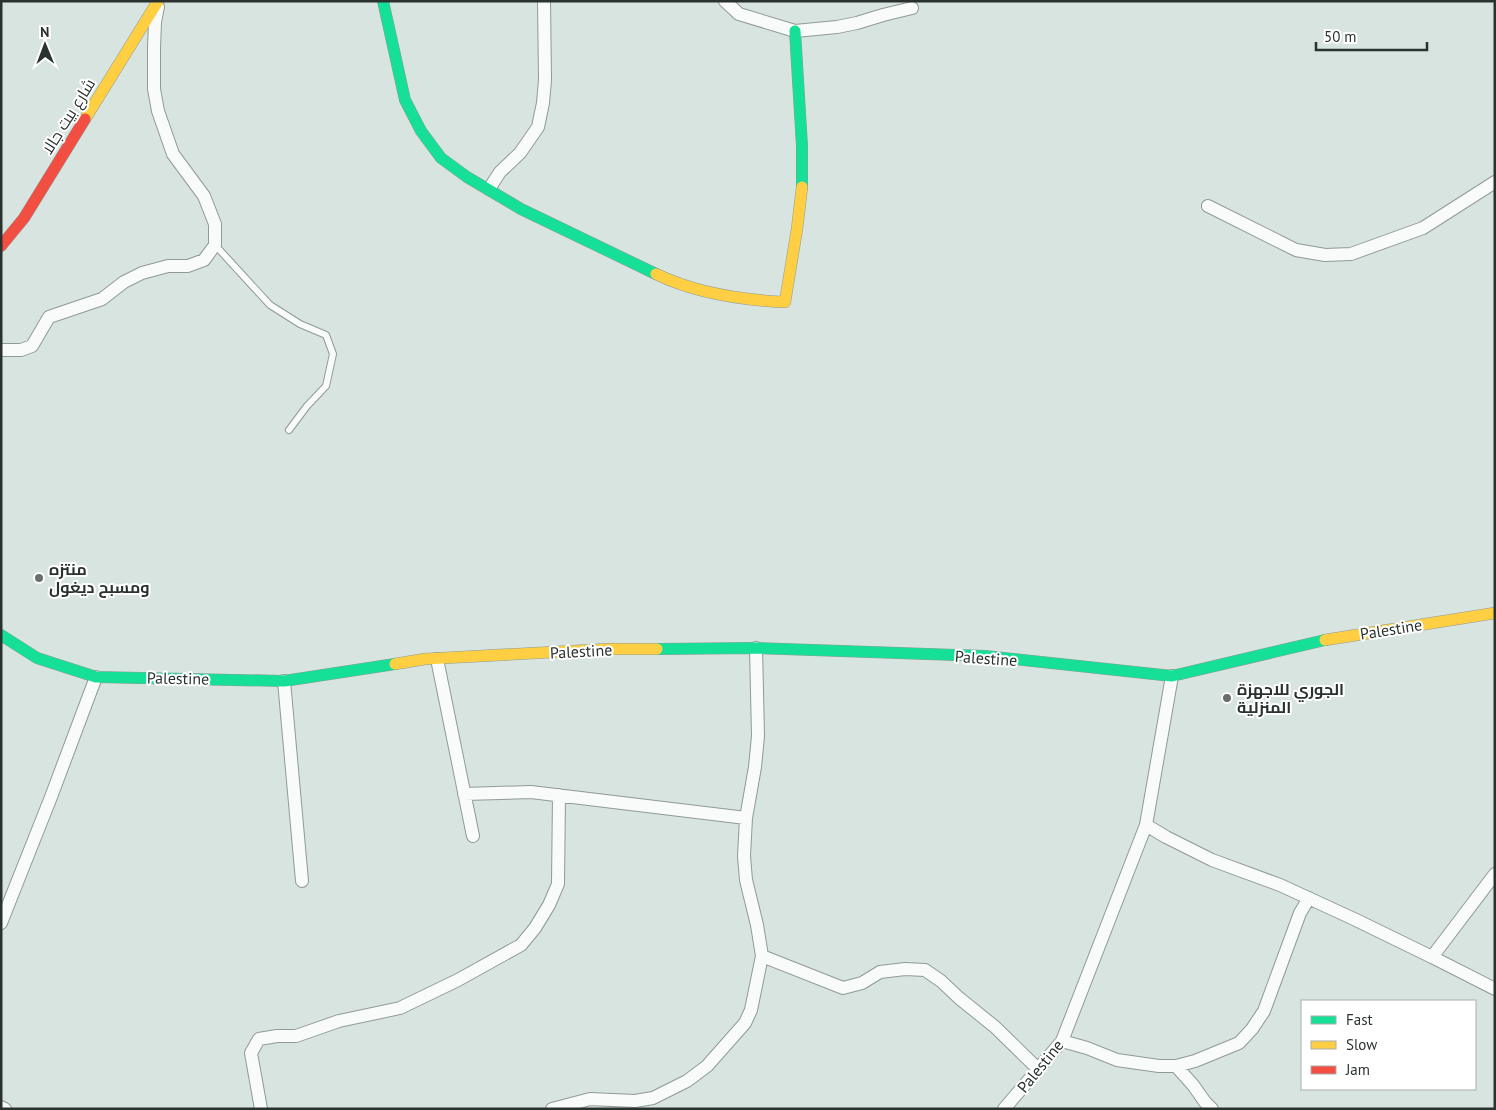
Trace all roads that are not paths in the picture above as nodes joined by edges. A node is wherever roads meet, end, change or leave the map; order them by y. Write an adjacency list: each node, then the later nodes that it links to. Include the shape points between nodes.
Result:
1 (159, 1): 10 (street, via 154,22 154,88 158,111 173,154 204,196 214,224); 11 (street, شارع بيت جالا, via 24,218)
2 (383, 1): 8 (street, via 405,100 421,131 441,158)
3 (544, 1): 8 (street, via 545,80 538,127)
4 (725, 1): 6 (street, via 739,14)
5 (912, 8): 6 (street, via 837,27)
6 (795, 31): 8 (street, via 802,183 785,302 717,294 674,283 522,209)
7 (1495, 182): 9 (street, via 1423,228 1351,254 1325,255 1296,250)
8 (489, 189)
9 (1208, 206)
10 (215, 245): 12 (street, via 204,260 188,266 168,266 142,273 102,299 49,317 32,346 21,350); 13 (lane, via 270,304 300,324 326,335 333,354 326,386)
11 (1, 246)
12 (1, 350)
13 (289, 430)
14 (1495, 613): 18 (street, Palestine, via 1336,637)
15 (1, 635): 19 (street, Palestine, via 37,658)
16 (756, 648): 17 (street, Palestine, via 609,649); 18 (street, Palestine, via 984,656); 23 (street, via 758,736)
17 (437, 658): 20 (street, Palestine); 21 (street)
18 (1172, 676): 24 (street, Palestine)
19 (96, 677): 20 (street, Palestine); 29 (street)
20 (284, 681): 27 (street)
21 (464, 794): 22 (street, via 531,792); 25 (street)
22 (559, 795): 23 (street); 38 (street, via 558,884 536,928 521,945 400,1008 339,1021 296,1036 259,1039 251,1053)
23 (746, 818): 30 (street, via 746,880)
24 (1146, 825): 28 (street, via 1212,860); 33 (street, Palestine)
25 (473, 836)
26 (1495, 874): 31 (street)
27 (302, 881)
28 (1310, 898): 31 (street); 34 (street, via 1300,913 1264,1011 1252,1029 1239,1043)
29 (1, 923)
30 (762, 956): 35 (street, via 843,988 862,983 880,972 924,970 995,1027); 39 (street, via 751,1010 745,1023 707,1066 688,1080 653,1098 634,1101 590,1099)
31 (1432, 957): 32 (street)
32 (1495, 989)
33 (1062, 1041): 34 (street, via 1117,1060); 35 (street, Palestine)
34 (1176, 1066): 41 (street)
35 (1038, 1069): 40 (street, Palestine)
36 (1, 1107): 37 (street)
37 (5, 1109)
38 (261, 1109)
39 (552, 1109)
40 (1004, 1109)
41 (1212, 1109)

